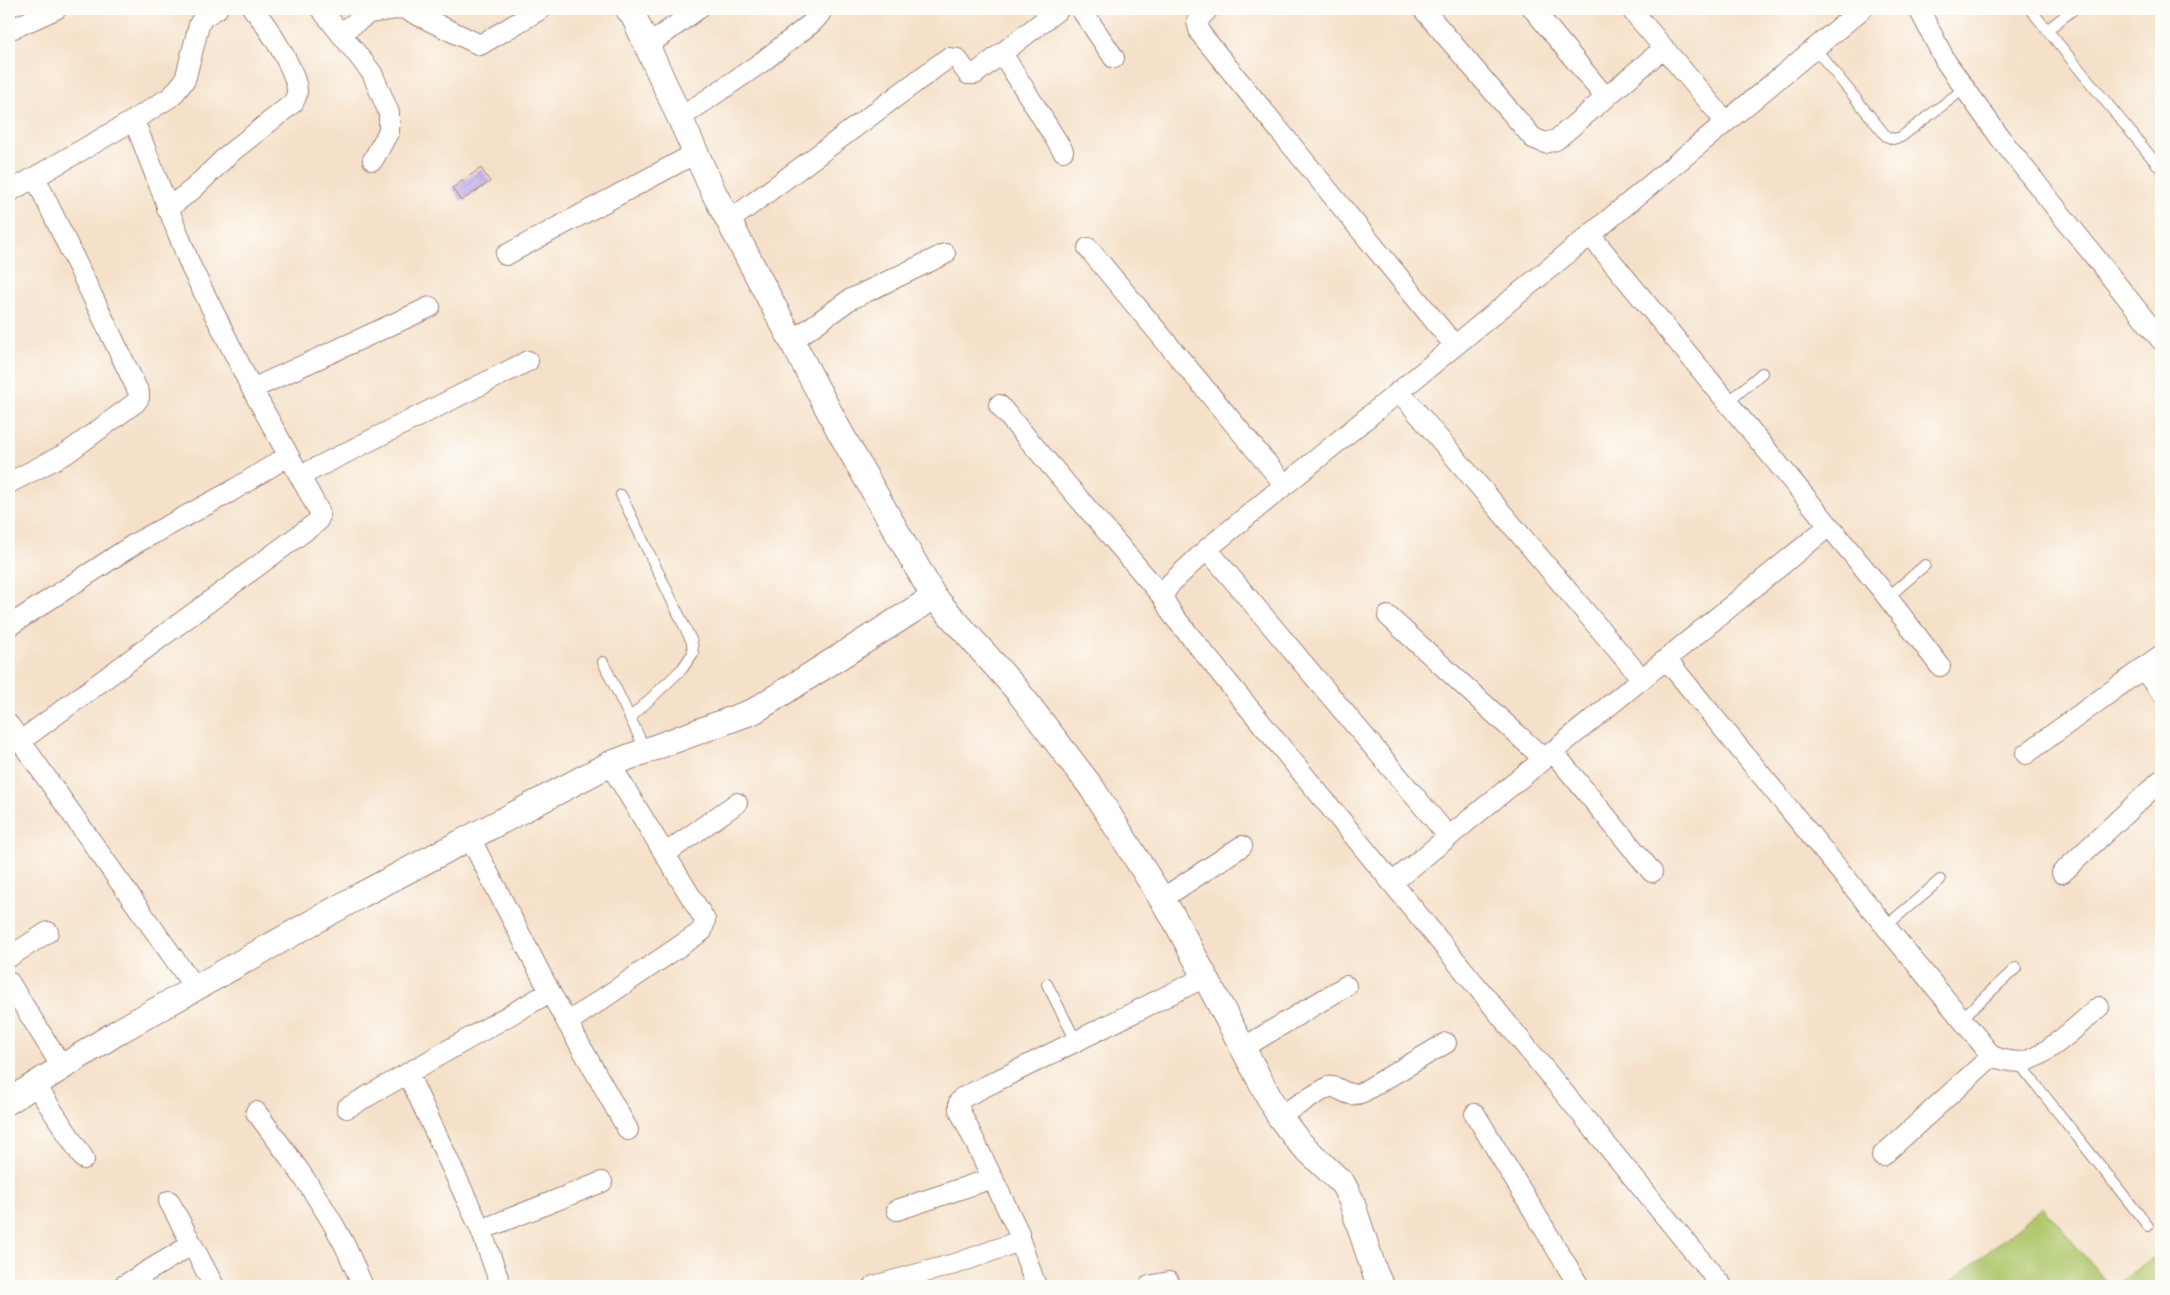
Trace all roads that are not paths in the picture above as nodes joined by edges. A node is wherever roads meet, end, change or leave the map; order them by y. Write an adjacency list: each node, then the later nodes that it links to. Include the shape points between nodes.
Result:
1 (56, 9): 21 (street)
2 (254, 9): 40 (street, via 272,33 287,62 297,90 296,97 293,103)
3 (321, 9): 23 (street)
4 (396, 9): 23 (street, via 369,13)
5 (405, 9): 6 (street, via 480,45)
6 (541, 9)
7 (628, 9): 24 (street)
8 (698, 9): 24 (street)
9 (821, 9): 31 (street, via 813,22 762,62)
10 (1059, 9): 27 (street)
11 (1081, 9): 28 (street)
12 (1208, 9): 49 (street, via 1197,21 1200,33)
13 (1423, 9): 30 (street, via 1533,138 1545,143 1556,140)
14 (1533, 9): 30 (street)
15 (1631, 9): 26 (street)
16 (1862, 9): 25 (street)
17 (1919, 9): 29 (street, via 1946,62)
18 (2030, 9): 22 (lane)
19 (2074, 9): 22 (lane)
20 (205, 12): 32 (street, via 180,89)
21 (14, 28)
22 (2047, 30): 37 (lane)
23 (341, 32): 36 (street, via 372,73 390,113 389,131)
24 (647, 46): 31 (street)
25 (1814, 47): 29 (lane, via 1886,136 1893,139); 33 (street)
26 (1664, 48): 30 (street); 33 (street)
27 (1002, 53): 34 (street); 41 (street, via 972,75 957,59 948,58)
28 (1114, 58)
29 (1965, 88): 47 (street, via 2000,139)
30 (1606, 98)
31 (680, 118): 35 (street)
32 (134, 120): 38 (street); 40 (street)
33 (1726, 122): 42 (street)
34 (1063, 151)
35 (696, 153): 41 (street); 45 (street)
36 (373, 160)
37 (2161, 169)
38 (35, 178): 39 (street); 58 (street, via 139,398 67,453)
39 (9, 192)
40 (168, 208): 52 (street, via 191,267)
41 (729, 221): 48 (street)
42 (1590, 235): 49 (street); 54 (street)
43 (1088, 248): 59 (street)
44 (944, 254): 48 (street, via 848,300)
45 (506, 255)
46 (430, 307): 52 (street)
47 (2161, 340)
48 (792, 341): 64 (street)
49 (1455, 346): 53 (street)
50 (528, 361): 57 (street)
51 (1762, 373): 54 (lane)
52 (252, 389): 56 (street)
53 (1399, 391): 59 (street); 74 (street)
54 (1727, 403): 61 (street)
55 (999, 405): 65 (street)
56 (288, 456): 57 (street); 68 (street, via 136,543)
57 (300, 476): 78 (street, via 319,511 316,522)
58 (9, 483)
59 (1285, 485): 62 (street)
60 (621, 496): 76 (lane, via 692,642 693,653 682,670)
61 (1829, 526): 66 (street); 70 (street)
62 (1207, 549): 65 (street); 85 (street)
63 (1925, 565): 66 (lane)
64 (934, 596): 79 (street, via 754,711); 93 (street, via 1017,690 1092,788)
65 (1162, 596): 92 (street, via 1172,614)
66 (1888, 598): 72 (street)
67 (1388, 616): 81 (street)
68 (9, 626)
69 (2161, 655): 73 (street)
70 (1666, 659): 74 (street); 94 (street)
71 (602, 662): 76 (lane)
72 (1940, 666)
73 (2143, 668): 75 (street); 80 (street)
74 (1642, 679): 81 (street)
75 (2161, 692)
76 (630, 718): 79 (lane)
77 (9, 725): 78 (street)
78 (22, 740): 102 (street)
79 (646, 751): 82 (street)
80 (2026, 754)
81 (1548, 756): 85 (street); 89 (street)
82 (610, 764): 86 (street); 88 (street)
83 (2161, 780): 90 (street)
84 (737, 804): 88 (street)
85 (1449, 837): 92 (street)
86 (470, 838): 102 (street); 103 (street)
87 (1242, 846): 93 (street)
88 (666, 854): 106 (street, via 705,920 702,931)
89 (1652, 872)
90 (2062, 873)
91 (1940, 880): 94 (lane)
92 (1392, 883): 141 (street)
93 (1162, 899): 98 (street)
94 (1886, 926): 105 (street)
95 (48, 932): 96 (street)
96 (9, 957)
97 (2016, 968): 105 (lane)
98 (1205, 977): 107 (street); 109 (street)
99 (9, 982): 112 (street)
100 (1046, 984): 107 (lane)
101 (1346, 986): 109 (street)
102 (195, 988): 112 (street)
103 (550, 992): 106 (street); 113 (street)
104 (2099, 1007): 111 (street, via 2039,1056)
105 (1961, 1019): 110 (street)
106 (567, 1022): 120 (street)
107 (1076, 1041): 123 (street, via 958,1102)
108 (1446, 1042): 119 (street, via 1363,1092 1351,1095 1328,1087)
109 (1242, 1048): 119 (street)
110 (1992, 1056): 111 (street); 121 (street)
111 (2018, 1061): 127 (lane)
112 (62, 1067): 114 (street)
113 (408, 1074): 116 (street); 128 (street)
114 (35, 1084): 115 (street); 122 (street)
115 (9, 1101)
116 (347, 1108)
117 (256, 1112): 134 (street, via 320,1203)
118 (1475, 1114): 140 (street)
119 (1279, 1116): 139 (street, via 1299,1142 1342,1184 1351,1200)
120 (628, 1130)
121 (1882, 1156)
122 (84, 1159)
123 (993, 1178): 126 (street); 129 (street)
124 (602, 1182): 128 (street)
125 (169, 1201): 130 (street)
126 (898, 1210)
127 (2148, 1226)
128 (481, 1230): 135 (street)
129 (1019, 1238): 136 (street, via 1014,1243 958,1262); 137 (street)
130 (192, 1245): 132 (street); 133 (street)
131 (1169, 1282): 138 (street)
132 (123, 1286)
133 (214, 1286)
134 (363, 1286)
135 (501, 1286)
136 (874, 1286)
137 (1036, 1286)
138 (1149, 1286)
139 (1381, 1286)
140 (1579, 1286)
141 (1722, 1286)

